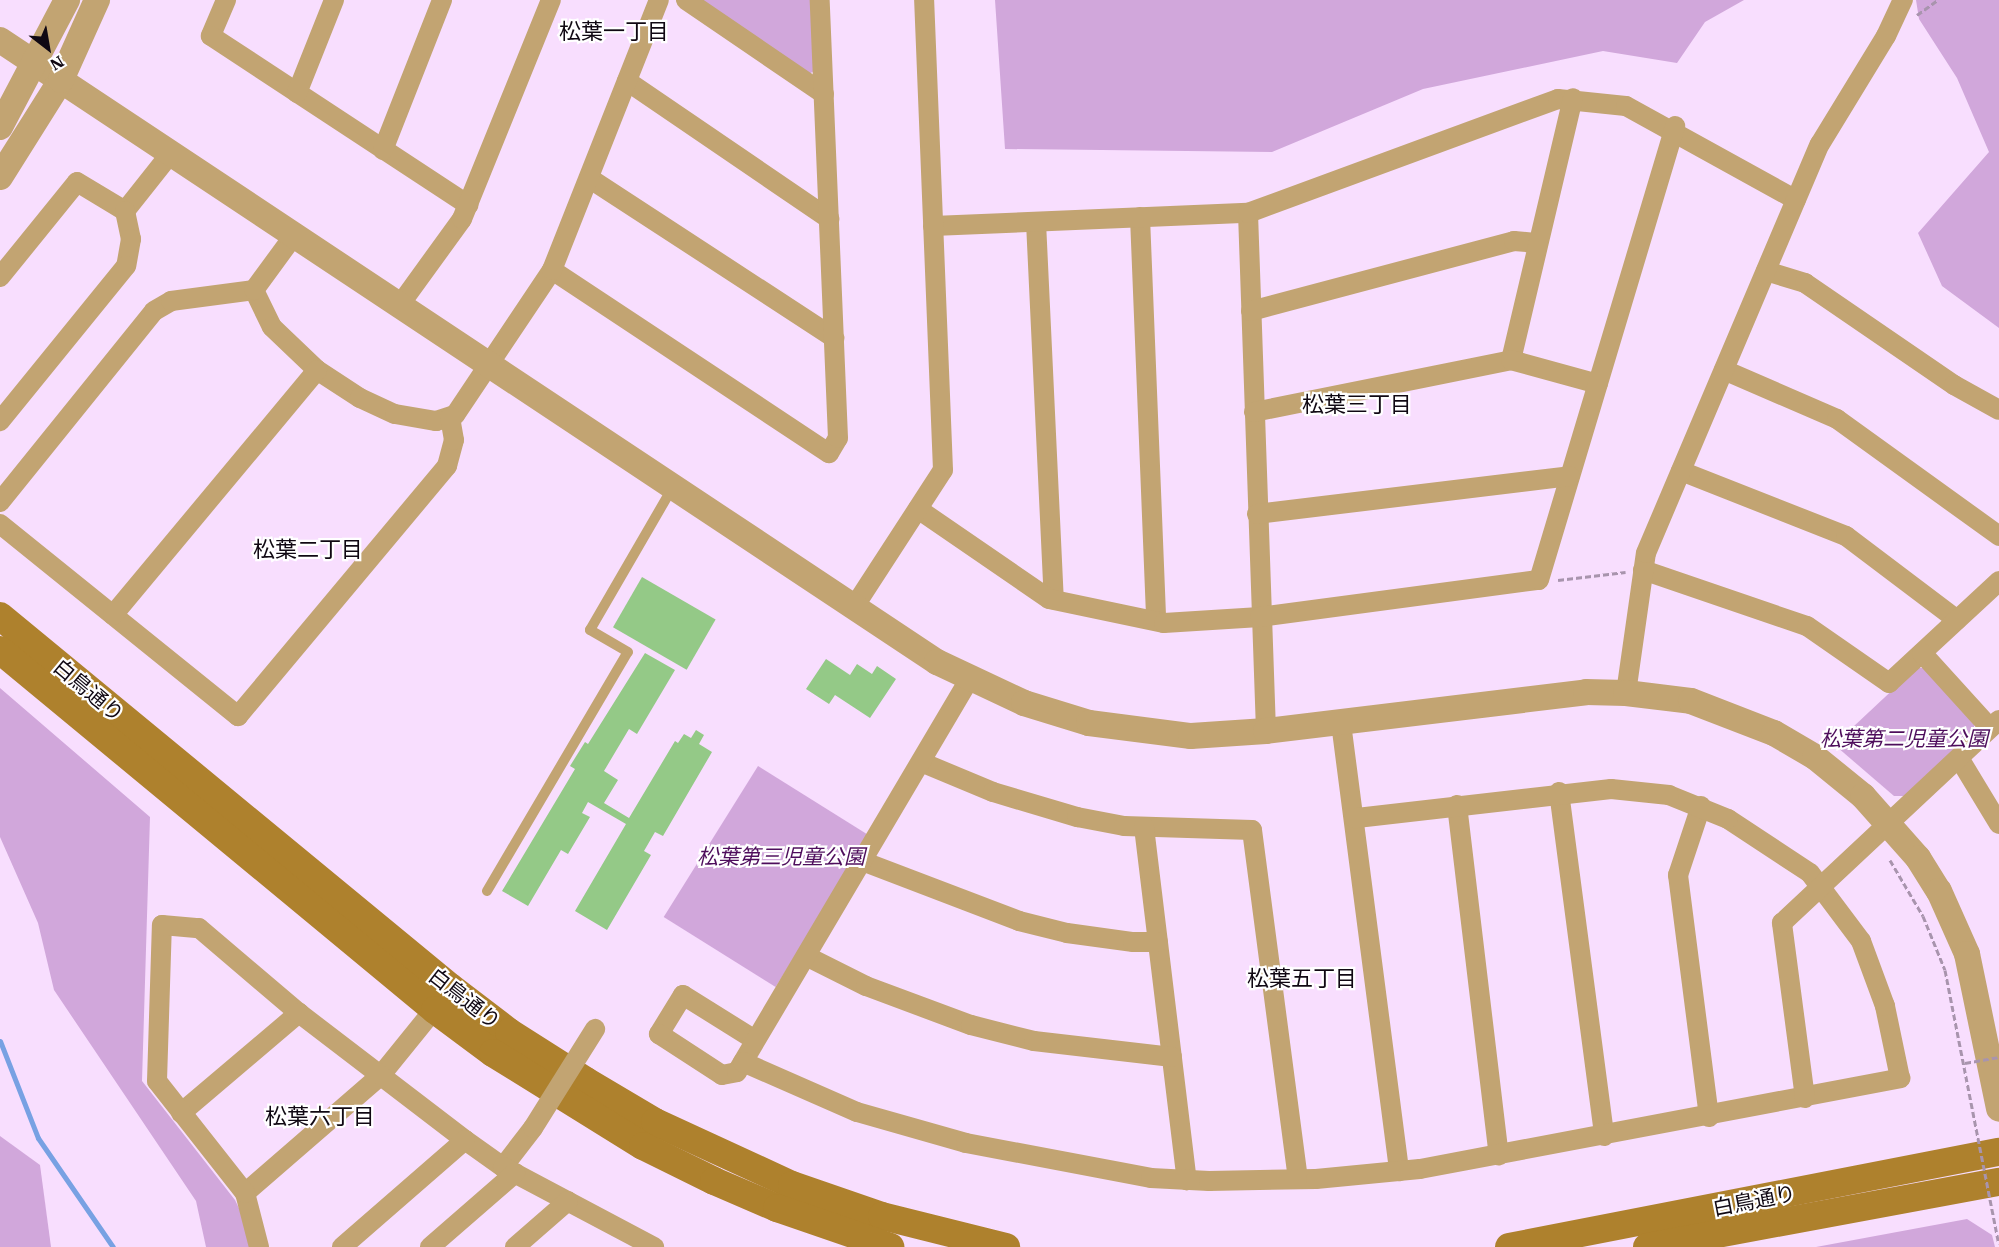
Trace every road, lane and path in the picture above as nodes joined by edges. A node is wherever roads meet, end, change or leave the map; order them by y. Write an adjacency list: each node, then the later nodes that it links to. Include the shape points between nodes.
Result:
1 (67, 0): 13 (street)
2 (97, 0): 14 (street)
3 (226, 0): 16 (street, via 211,36)
4 (334, 0): 16 (street)
5 (442, 0): 21 (street)
6 (551, 0): 26 (street)
7 (659, 0): 15 (street)
8 (686, 0): 17 (street)
9 (820, 0): 17 (street)
10 (924, 0): 32 (street)
11 (1903, 0): 25 (street, via 1886,36 1820,144)
12 (0, 40): 13 (street)
13 (36, 64): 14 (street); 19 (street)
14 (61, 80): 22 (street); 23 (street)
15 (627, 81): 24 (street); 30 (street)
16 (297, 93): 21 (street)
17 (824, 94): 30 (street)
18 (1573, 98): 20 (street, via 1626,106); 28 (street, via 1545,103); 34 (street)
19 (0, 127)
20 (1674, 129): 25 (street); 46 (street)
21 (383, 150): 26 (street)
22 (171, 153): 27 (street); 33 (street)
23 (0, 177)
24 (589, 178): 35 (street); 41 (street)
25 (1796, 200): 36 (street)
26 (468, 205): 39 (street)
27 (125, 211): 37 (street, via 77,182); 50 (street, via 131,239 126,266)
28 (1248, 213): 29 (street); 40 (street)
29 (1140, 218): 31 (street); 68 (street)
30 (829, 219): 41 (street)
31 (1036, 222): 32 (street); 62 (street)
32 (933, 226): 55 (street, via 943,470)
33 (295, 234): 38 (street); 39 (street)
34 (1538, 243): 40 (street, via 1514,241); 42 (street)
35 (552, 270): 41 (street, via 829,453 838,438); 43 (street)
36 (1766, 272): 45 (street); 47 (street, via 1805,283 1954,385)
37 (0, 277)
38 (254, 290): 44 (street, via 272,327); 54 (street, via 171,300 161,305)
39 (399, 306): 43 (street)
40 (1251, 311): 48 (street)
41 (834, 338)
42 (1511, 360): 46 (street); 48 (street)
43 (489, 366): 49 (street); 53 (street)
44 (317, 370): 49 (street, via 360,398 395,414 436,421); 64 (street)
45 (1724, 370): 51 (street); 58 (street, via 1837,419)
46 (1598, 384): 52 (street)
47 (1999, 411)
48 (1254, 412): 56 (street)
49 (450, 417): 64 (street, via 454,440 447,466 238,716)
50 (0, 421)
51 (1681, 471): 59 (street); 67 (street, via 1846,536)
52 (1570, 476): 56 (street); 60 (street)
53 (673, 487): 63 (street); 88 (lane, via 590,630 628,652)
54 (0, 502)
55 (918, 509): 62 (street); 63 (street)
56 (1257, 514): 66 (street)
57 (0, 524): 64 (street)
58 (1999, 536)
59 (1643, 570): 60 (path); 70 (street, via 1807,626 1889,683); 72 (street)
60 (1539, 580): 66 (street)
61 (1999, 581): 67 (street)
62 (1054, 600): 68 (street)
63 (854, 607): 71 (street)
64 (113, 615)
65 (0, 616): 91 (main road, 白鳥通り)
66 (1260, 617): 68 (street); 75 (street)
67 (1957, 620): 70 (street)
68 (1156, 621)
69 (0, 650): 91 (main road, 白鳥通り)
70 (1922, 653): 74 (street)
71 (969, 679): 75 (street, via 1035,707 1089,723 1191,736); 77 (street)
72 (1626, 693): 73 (street, via 1564,695); 82 (street, via 1691,701 1774,733 1838,774)
73 (1341, 723): 75 (street); 81 (street)
74 (1995, 724): 76 (street)
75 (1266, 731)
76 (1959, 758): 82 (street); 83 (street)
77 (921, 762): 84 (street, via 1032,804 1089,819); 86 (street)
78 (1559, 792): 79 (street); 80 (street, via 1643,790); 104 (street)
79 (1457, 805): 81 (street); 107 (street)
80 (1701, 806): 87 (street, via 1751,831); 103 (street, via 1678,875)
81 (1355, 818): 109 (street)
82 (1889, 823): 87 (street); 101 (street, via 1939,891 1967,954)
83 (1999, 824)
84 (1144, 827): 89 (street); 110 (street, via 1252,830)
85 (1890, 860): 98 (path, bridge, via 1923,916 1945,970)
86 (862, 861): 89 (street, via 1019,921 1089,936); 90 (street)
87 (1822, 885): 100 (street, via 1782,923); 100 (street, via 1861,941 1871,963 1886,1006 1900,1078)
88 (487, 891)
89 (1158, 942): 95 (street)
90 (806, 956): 94 (street); 95 (street, via 866,986 972,1025 1034,1041)
91 (443, 999): 99 (street); 121 (main road, 白鳥通り, via 493,1053 643,1146 777,1208); 122 (main road, 白鳥通り, via 509,1032 586,1082 724,1156 882,1216)
92 (299, 1013): 99 (street); 102 (street); 102 (street, via 199,928 162,925 156,1081)
93 (595, 1029): 108 (street, bridge)
94 (755, 1040): 97 (street); 97 (street, via 683,995 659,1034 722,1075 737,1072)
95 (1172, 1056): 111 (street)
96 (1999, 1057): 98 (path, bridge)
97 (743, 1062): 111 (street, via 857,1112 966,1143 1047,1161)
98 (1965, 1063): 115 (path, bridge)
99 (381, 1075): 105 (street); 113 (street)
100 (1805, 1098): 103 (street)
101 (1999, 1109)
102 (182, 1113): 113 (street)
103 (1709, 1117): 104 (street)
104 (1604, 1136): 107 (street)
105 (465, 1140): 108 (street); 117 (street)
106 (1999, 1152): 123 (main road, 白鳥通り)
107 (1500, 1155): 109 (street)
108 (509, 1170): 114 (street); 118 (street)
109 (1399, 1171): 110 (street)
110 (1298, 1179): 111 (street)
111 (1187, 1180)
112 (1999, 1182): 124 (main road, 白鳥通り)
113 (245, 1194): 116 (street)
114 (568, 1201): 119 (street); 120 (street)
115 (1999, 1244)
116 (259, 1247)
117 (342, 1247)
118 (430, 1247)
119 (515, 1247)
120 (654, 1247)
121 (890, 1247)
122 (1006, 1247)
123 (1509, 1247)
124 (1647, 1247)

